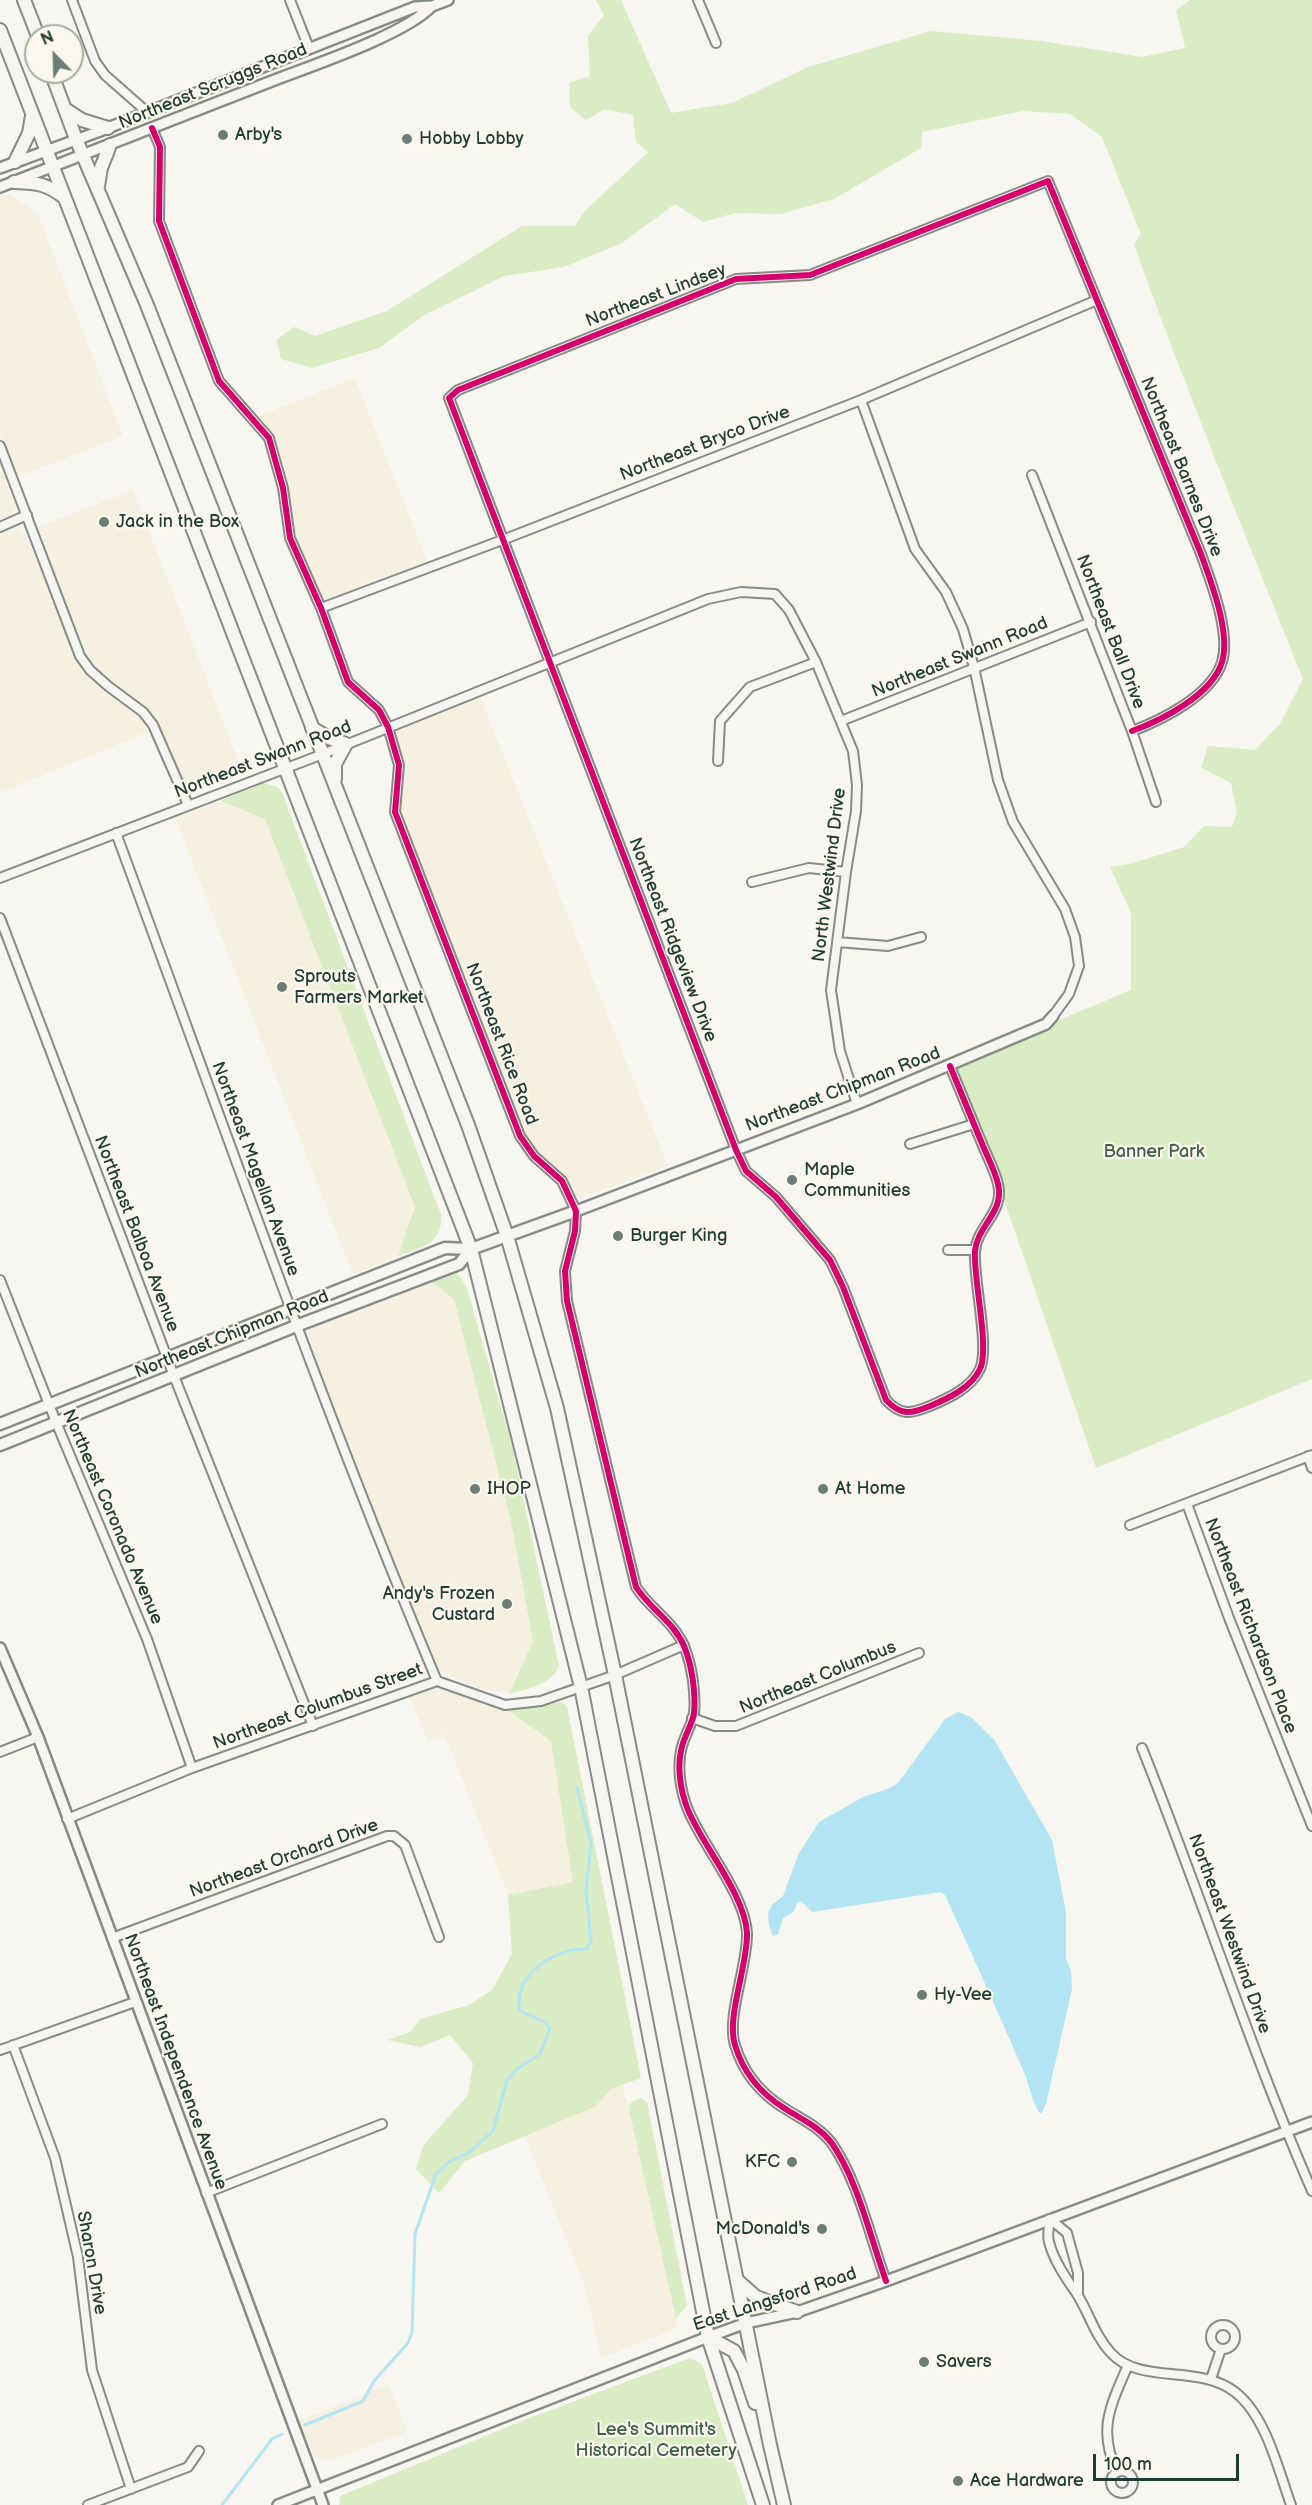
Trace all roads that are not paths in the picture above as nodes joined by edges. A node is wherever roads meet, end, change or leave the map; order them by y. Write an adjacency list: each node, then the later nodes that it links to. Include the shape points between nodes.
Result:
1 (24, 0): 7 (main road)
2 (72, 0): 15 (street, via 95,61)
3 (290, 0): 10 (street)
4 (448, 0): 6 (street, Northeast Scruggs Road)
5 (698, 0): 9 (street)
6 (431, 3): 10 (street, Northeast Scruggs Road); 13 (street, Northeast Scruggs Road, via 421,18)
7 (33, 24)
8 (0, 30): 16 (main road)
9 (716, 42)
10 (309, 48): 11 (street, Northeast Scruggs Road)
11 (229, 79): 13 (street); 15 (street, Northeast Scruggs Road)
12 (56, 84): 14 (main road)
13 (235, 95): 18 (street, Northeast Scruggs Road)
14 (65, 109): 17 (main road, via 82,120); 19 (main road)
15 (147, 112): 17 (street, Northeast Scruggs Road)
16 (33, 114): 21 (main road); 23 (main road)
17 (108, 128): 19 (street, Northeast Scruggs Road)
18 (153, 128): 20 (street, Northeast Scruggs Road); 40 (street, Northeast Rice Road, via 159,147 159,221 219,381 270,438 290,538)
19 (76, 139): 21 (street, Northeast Scruggs Road); 22 (main road)
20 (110, 145): 22 (street, Northeast Scruggs Road); 29 (main road)
21 (46, 150): 23 (street, Northeast Scruggs Road); 24 (main road)
22 (83, 155): 24 (street, Northeast Scruggs Road); 29 (main road)
23 (15, 162): 25 (street, Northeast Scruggs Road)
24 (53, 167): 27 (street, Northeast Scruggs Road); 30 (main road)
25 (0, 168)
26 (1048, 181): 31 (street, Northeast Barnes Drive); 32 (street, Northeast Lindsey, via 810,275 736,279 458,390)
27 (14, 182): 28 (street, Northeast Scruggs Road); 30 (main road, via 44,184)
28 (0, 187)
29 (98, 187): 47 (main road)
30 (65, 198): 52 (main road)
31 (1097, 300): 33 (street, Northeast Bryco Drive); 48 (street, Northeast Barnes Drive, via 1201,554 1223,627 1223,660 1212,680 1175,713)
32 (449, 398): 38 (street, Northeast Ridgeview Drive)
33 (861, 400): 38 (street, Northeast Bryco Drive); 44 (street, via 915,549 946,592)
34 (0, 446): 36 (street)
35 (1032, 475): 41 (street, Northeast Ball Drive)
36 (27, 515): 37 (street); 55 (street, via 80,656 90,670 143,712)
37 (0, 527)
38 (505, 539): 40 (street, Northeast Bryco Drive); 43 (street, Northeast Ridgeview Drive)
39 (775, 594): 42 (street, North Westwind Drive, via 789,610); 43 (street, Northeast Swann Road, via 741,592 708,599)
40 (321, 608): 46 (street, Northeast Rice Road, via 348,682 379,710)
41 (1091, 622): 44 (street, Northeast Swann Road); 48 (street, Northeast Ball Drive)
42 (816, 662): 45 (street, North Westwind Drive); 51 (street, via 750,687 720,721)
43 (549, 664): 46 (street, Northeast Swann Road); 68 (street, Northeast Ridgeview Drive)
44 (974, 667): 45 (street, Northeast Swann Road); 63 (street, via 998,780 1013,822 1065,909 1075,937 1079,966 1070,994)
45 (841, 721): 57 (street, North Westwind Drive, via 853,751 857,785)
46 (388, 727): 49 (street, Northeast Swann Road); 69 (street, Northeast Rice Road, via 399,765 395,812 519,1133 534,1156 562,1181)
47 (312, 728): 49 (main road); 50 (main road)
48 (1132, 730): 54 (street, Northeast Ball Drive)
49 (346, 744): 50 (street, Northeast Swann Road); 53 (main road, via 335,764)
50 (322, 754): 52 (street, Northeast Swann Road); 53 (main road)
51 (718, 761)
52 (286, 768): 55 (street, Northeast Swann Road); 71 (main road)
53 (335, 786): 70 (main road, via 468,1125)
54 (1156, 802)
55 (188, 805): 56 (street, Northeast Swann Road)
56 (116, 833): 58 (street, Northeast Swann Road); 77 (street, Northeast Magellan Avenue)
57 (846, 872): 59 (street, via 809,868); 62 (street, North Westwind Drive)
58 (0, 878)
59 (752, 882)
60 (0, 918): 79 (street, Northeast Balboa Avenue)
61 (921, 937): 62 (street, via 888,946)
62 (837, 942): 65 (street, North Westwind Drive, via 831,990 840,1051)
63 (1053, 1016): 64 (street, Northeast Chipman Road, via 1047,1024)
64 (950, 1066): 65 (street, Northeast Chipman Road); 66 (street)
65 (857, 1104): 68 (street, Northeast Chipman Road)
66 (974, 1124): 67 (street); 73 (street, via 999,1185 998,1208 980,1234)
67 (909, 1144)
68 (736, 1150): 69 (street, Northeast Chipman Road); 73 (street, Northeast Ridgeview Drive, via 746,1171 776,1197 830,1260 886,1400 894,1409 915,1413 948,1398 962,1390 981,1368)
69 (576, 1211): 70 (main road, Northeast Chipman Road); 89 (street, via 565,1271 567,1301 636,1587 647,1604 666,1618)
70 (507, 1236): 71 (main road, Northeast Chipman Road); 92 (main road, via 556,1408)
71 (471, 1249): 74 (main road, Northeast Chipman Road, via 445,1248); 76 (main road, Northeast Chipman Road, via 459,1264); 94 (main road)
72 (948, 1250): 73 (street)
73 (975, 1250)
74 (367, 1279): 76 (main road); 77 (main road, Northeast Chipman Road)
75 (0, 1280): 81 (street, Northeast Coronado Avenue)
76 (375, 1296): 78 (main road, Northeast Chipman Road)
77 (290, 1310): 78 (street, Northeast Magellan Avenue); 79 (main road, Northeast Chipman Road)
78 (296, 1326): 80 (main road, Northeast Chipman Road); 93 (street, Northeast Magellan Avenue, via 370,1522)
79 (168, 1359): 80 (street, Northeast Balboa Avenue); 81 (main road, Northeast Chipman Road)
80 (174, 1376): 82 (main road, Northeast Chipman Road); 96 (street, Northeast Balboa Avenue)
81 (49, 1405): 82 (street, Northeast Coronado Avenue); 83 (main road, Northeast Chipman Road)
82 (56, 1422): 84 (main road, Northeast Chipman Road); 100 (street, Northeast Coronado Avenue, via 147,1639)
83 (0, 1424)
84 (0, 1445)
85 (1310, 1455): 86 (street); 87 (street)
86 (1312, 1468)
87 (1187, 1504): 88 (street); 102 (street, Northeast Richardson Place)
88 (1130, 1526)
89 (684, 1645): 92 (street, Northeast Columbus Street); 95 (street, via 691,1674)
90 (0, 1648): 97 (street, Northeast Independence Avenue)
91 (919, 1653): 95 (street, Northeast Columbus, via 736,1726 715,1726)
92 (615, 1675): 94 (street, Northeast Columbus Street); 114 (main road)
93 (437, 1681): 94 (street, Northeast Columbus Street, via 505,1705 541,1701); 96 (street, Northeast Columbus Street)
94 (582, 1688): 119 (main road)
95 (692, 1718): 115 (street, via 682,1747 679,1775 688,1809 741,1907 747,1932 734,2017 734,2042 740,2061 754,2084 783,2108 806,2119 830,2141 847,2168)
96 (313, 1726): 100 (street, Northeast Columbus Street)
97 (38, 1737): 99 (street); 101 (street, Northeast Independence Avenue)
98 (1142, 1748): 110 (street, Northeast Westwind Drive)
99 (0, 1752)
100 (192, 1768): 101 (street, Northeast Columbus Street)
101 (67, 1819): 104 (street, Northeast Independence Avenue)
102 (1312, 1826)
103 (439, 1937): 104 (street, Northeast Orchard Drive, via 405,1845 394,1836 387,1836)
104 (112, 1938): 105 (street, Northeast Independence Avenue)
105 (135, 2002): 106 (street); 112 (street, Northeast Independence Avenue)
106 (13, 2045): 107 (street); 126 (street, Sharon Drive, via 54,2158 78,2257 92,2370)
107 (0, 2050)
108 (1312, 2122): 110 (street, East Langsford Road)
109 (382, 2124): 112 (street)
110 (1286, 2131): 111 (street, Northeast Westwind Drive); 113 (street, East Langsford Road)
111 (1312, 2191)
112 (206, 2193): 127 (street, Northeast Independence Avenue)
113 (1050, 2219): 115 (street, East Langsford Road); 116 (street, via 1048,2240); 116 (street, via 1067,2234 1078,2273)
114 (737, 2279): 117 (main road, via 756,2297); 118 (main road)
115 (886, 2281): 117 (street, East Langsford Road)
116 (1078, 2295): 121 (street, via 1099,2338)
117 (797, 2312): 118 (street, East Langsford Road)
118 (746, 2323): 119 (street, East Langsford Road); 123 (main road)
119 (708, 2337): 123 (main road, via 734,2351); 127 (street, East Langsford Road); 131 (main road)
120 (1221, 2349): 122 (street)
121 (1128, 2365): 122 (street); 125 (street, via 1106,2431)
122 (1211, 2379): 133 (street, via 1236,2392 1261,2424)
123 (770, 2445): 132 (main road)
124 (199, 2451): 126 (street, via 188,2467)
125 (1117, 2472)
126 (131, 2489): 128 (street)
127 (316, 2489): 129 (street, East Langsford Road); 130 (street, Northeast Independence Avenue)
128 (88, 2505)
129 (278, 2505)
130 (322, 2505)
131 (763, 2505)
132 (784, 2505)
133 (1291, 2505)

